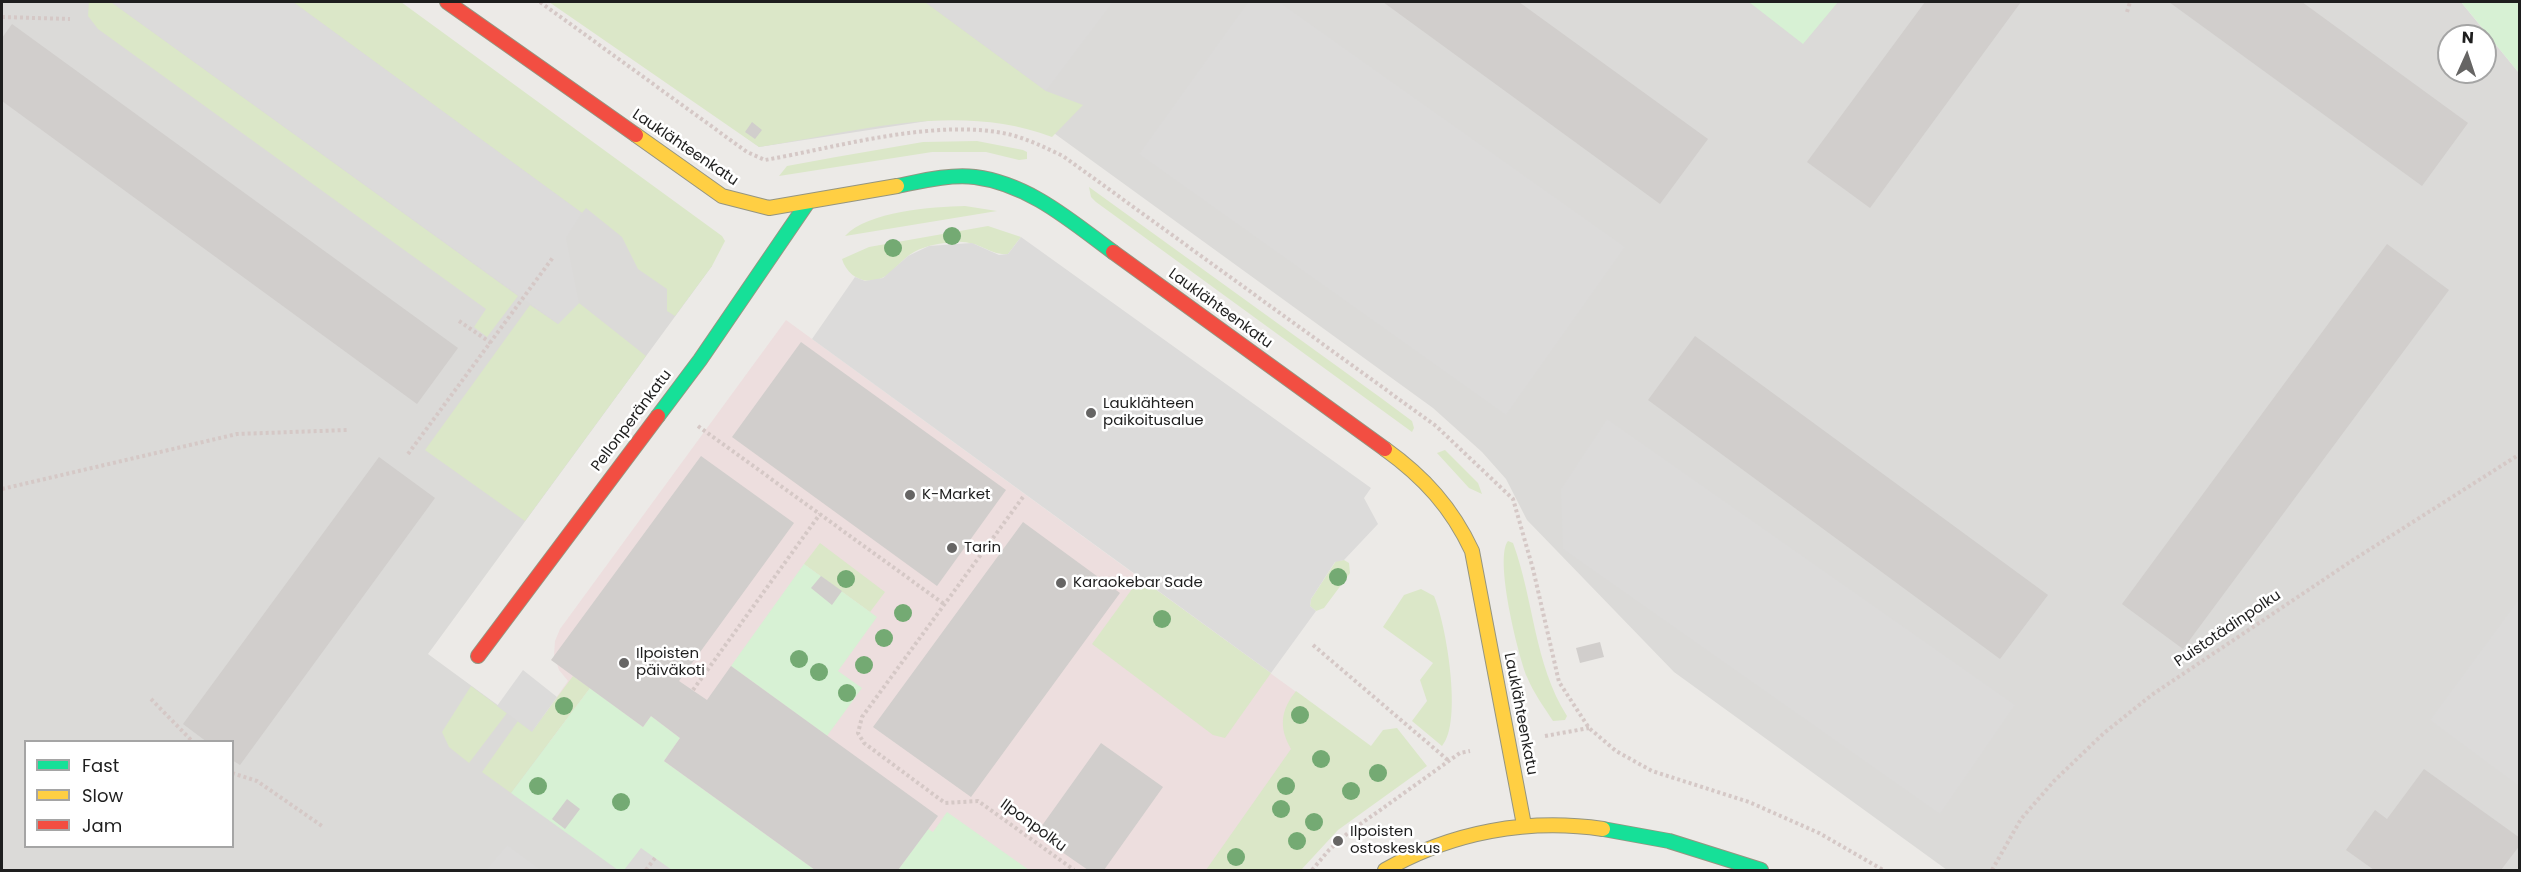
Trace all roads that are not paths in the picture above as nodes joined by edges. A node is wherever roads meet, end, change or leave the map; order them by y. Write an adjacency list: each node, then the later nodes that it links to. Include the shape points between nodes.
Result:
1 (447, 2): 2 (street, Lauklähteenkatu, via 722,196 769,208)
2 (808, 202): 3 (street, Pellonperänkatu, via 700,360); 4 (street, Lauklähteenkatu, via 940,178 975,177 1037,197 1435,489 1457,518 1472,551)
3 (478, 656)
4 (1524, 825): 5 (street, via 1442,844); 6 (street, via 1601,829 1669,841)
5 (1385, 870)
6 (1761, 870)

